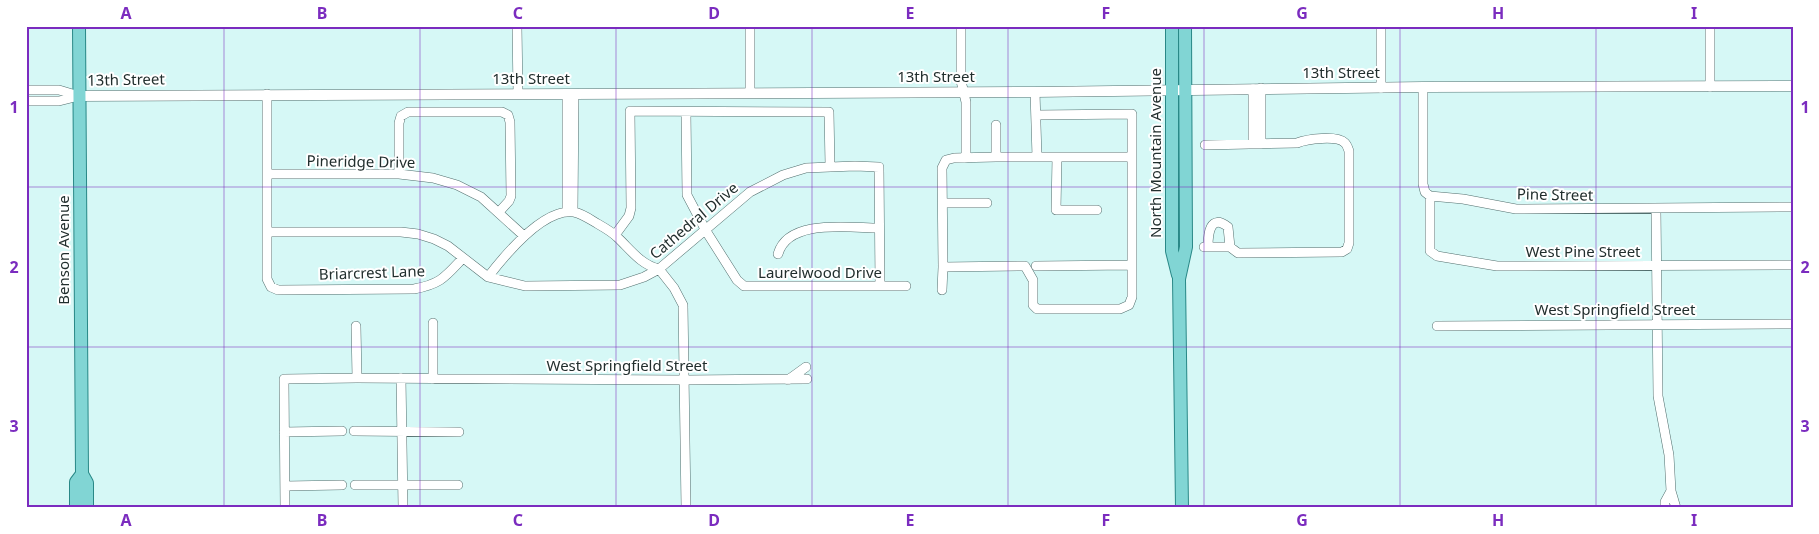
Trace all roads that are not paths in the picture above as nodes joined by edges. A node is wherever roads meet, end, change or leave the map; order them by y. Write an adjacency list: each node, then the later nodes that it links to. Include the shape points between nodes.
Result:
1 (79, 26): 23 (main road, Benson Avenue)
2 (517, 26): 21 (street)
3 (750, 26): 19 (street)
4 (961, 26): 17 (street, via 961,82)
5 (1172, 26): 15 (main road, North Mountain Avenue)
6 (1185, 26): 16 (main road, North Mountain Avenue)
7 (1381, 26): 13 (street)
8 (1710, 26): 9 (street)
9 (1710, 86): 10 (street, 13th Street); 11 (street, 13th Street)
10 (1793, 86)
11 (1423, 87): 13 (street, 13th Street); 38 (street, via 1423,184)
12 (1257, 88): 13 (street, 13th Street); 16 (street, 13th Street); 29 (street)
13 (1381, 88)
14 (26, 90): 23 (street, 13th Street, via 59,90)
15 (1172, 90): 16 (street, 13th Street); 18 (street, 13th Street); 61 (main road, North Mountain Avenue, via 1172,251)
16 (1186, 90): 61 (main road, North Mountain Avenue, via 1186,247)
17 (964, 92): 18 (street, 13th Street); 19 (street, 13th Street); 33 (street)
18 (1035, 92): 26 (street)
19 (750, 93): 22 (street, 13th Street)
20 (267, 94): 21 (street, 13th Street); 23 (street, 13th Street); 36 (street)
21 (518, 94): 22 (street, 13th Street)
22 (570, 94): 45 (street)
23 (80, 96): 24 (street, 13th Street, via 59,101); 82 (main road, Benson Avenue)
24 (26, 101)
25 (686, 112): 35 (street, via 829,112); 47 (street, Laurelwood Drive, via 687,195); 49 (street, via 630,112 631,208)
26 (1036, 114): 31 (street); 32 (street, via 1132,114)
27 (996, 126): 30 (street)
28 (1206, 144): 29 (street)
29 (1257, 144): 51 (street, via 1297,143 1306,139 1339,140 1346,144 1349,151 1349,243 1342,252 1238,253)
30 (996, 157): 31 (street); 33 (street)
31 (1037, 157): 34 (street)
32 (1131, 157): 34 (street); 54 (street)
33 (966, 158): 39 (street, via 946,160 942,168)
34 (1057, 158): 43 (street, via 1056,210)
35 (830, 166): 46 (street, Cathedral Drive, via 879,167); 47 (street, Cathedral Drive, via 806,168 764,183)
36 (268, 174): 37 (street, Pineridge Drive); 48 (street)
37 (399, 174): 44 (street, Pineridge Drive, via 457,185 481,197); 44 (street, via 401,116 408,112 502,112 508,115 510,122 510,196)
38 (1430, 196): 42 (street, Pine Street, via 1516,209); 55 (street, West Pine Street, via 1430,251 1436,256 1497,266)
39 (943, 203): 40 (street); 58 (street)
40 (988, 203)
41 (1793, 207): 42 (street, Pine Street)
42 (1656, 209): 55 (street)
43 (1097, 210)
44 (498, 212): 50 (street, Pineridge Drive)
45 (570, 212): 49 (street, via 582,214); 50 (street, via 536,226)
46 (879, 228): 52 (street, via 808,229 785,240); 62 (street)
47 (706, 231): 59 (street, Cathedral Drive); 62 (street, Laurelwood Drive, via 744,286)
48 (268, 232): 53 (street, Cathedral Drive, via 401,232 434,239); 53 (street, Briarcrest Lane, via 267,279 271,287 278,290 430,286 444,279)
49 (615, 235): 59 (street, via 644,263)
50 (524, 236): 60 (street)
51 (1230, 247): 51 (street, via 1206,247 1212,225 1223,223 1228,227)
52 (778, 254)
53 (462, 258): 60 (street, Cathedral Drive)
54 (1131, 265): 57 (street); 58 (street, via 1132,297 1129,305 1120,309 1037,309 1033,280 1025,266)
55 (1656, 265): 56 (street, West Pine Street); 66 (street)
56 (1793, 265)
57 (1036, 266)
58 (943, 267): 64 (street)
59 (659, 269): 60 (street, Cathedral Drive, via 620,285 525,286); 75 (street, via 683,305)
60 (488, 277)
61 (1180, 279): 94 (main road, North Mountain Avenue)
62 (880, 286): 63 (street, Laurelwood Drive)
63 (906, 286)
64 (942, 290)
65 (433, 323): 73 (street)
66 (1658, 324): 67 (street, West Springfield Street); 69 (street, West Springfield Street); 88 (street, via 1658,396 1669,455)
67 (1793, 324)
68 (356, 326): 71 (street)
69 (1437, 326)
70 (806, 367): 76 (street)
71 (356, 378): 72 (street, West Springfield Street); 78 (street, West Springfield Street, via 284,379)
72 (401, 378): 73 (street, West Springfield Street); 77 (street)
73 (433, 379): 75 (street, West Springfield Street)
74 (807, 379): 76 (street, West Springfield Street)
75 (685, 380): 76 (street, West Springfield Street); 93 (street)
76 (788, 380)
77 (402, 431): 80 (street); 81 (street); 86 (street)
78 (284, 432): 79 (street); 87 (street)
79 (342, 432)
80 (354, 432)
81 (458, 432)
82 (82, 474): 89 (main road, Benson Avenue, via 76,482); 90 (main road, Benson Avenue, via 87,483)
83 (458, 484): 86 (street)
84 (342, 485): 87 (street)
85 (355, 485): 86 (street)
86 (403, 485): 92 (street)
87 (284, 486): 91 (street)
88 (1671, 491): 95 (street); 96 (street)
89 (76, 508)
90 (87, 508)
91 (285, 508)
92 (403, 508)
93 (686, 508)
94 (1182, 508)
95 (1665, 508)
96 (1676, 508)

